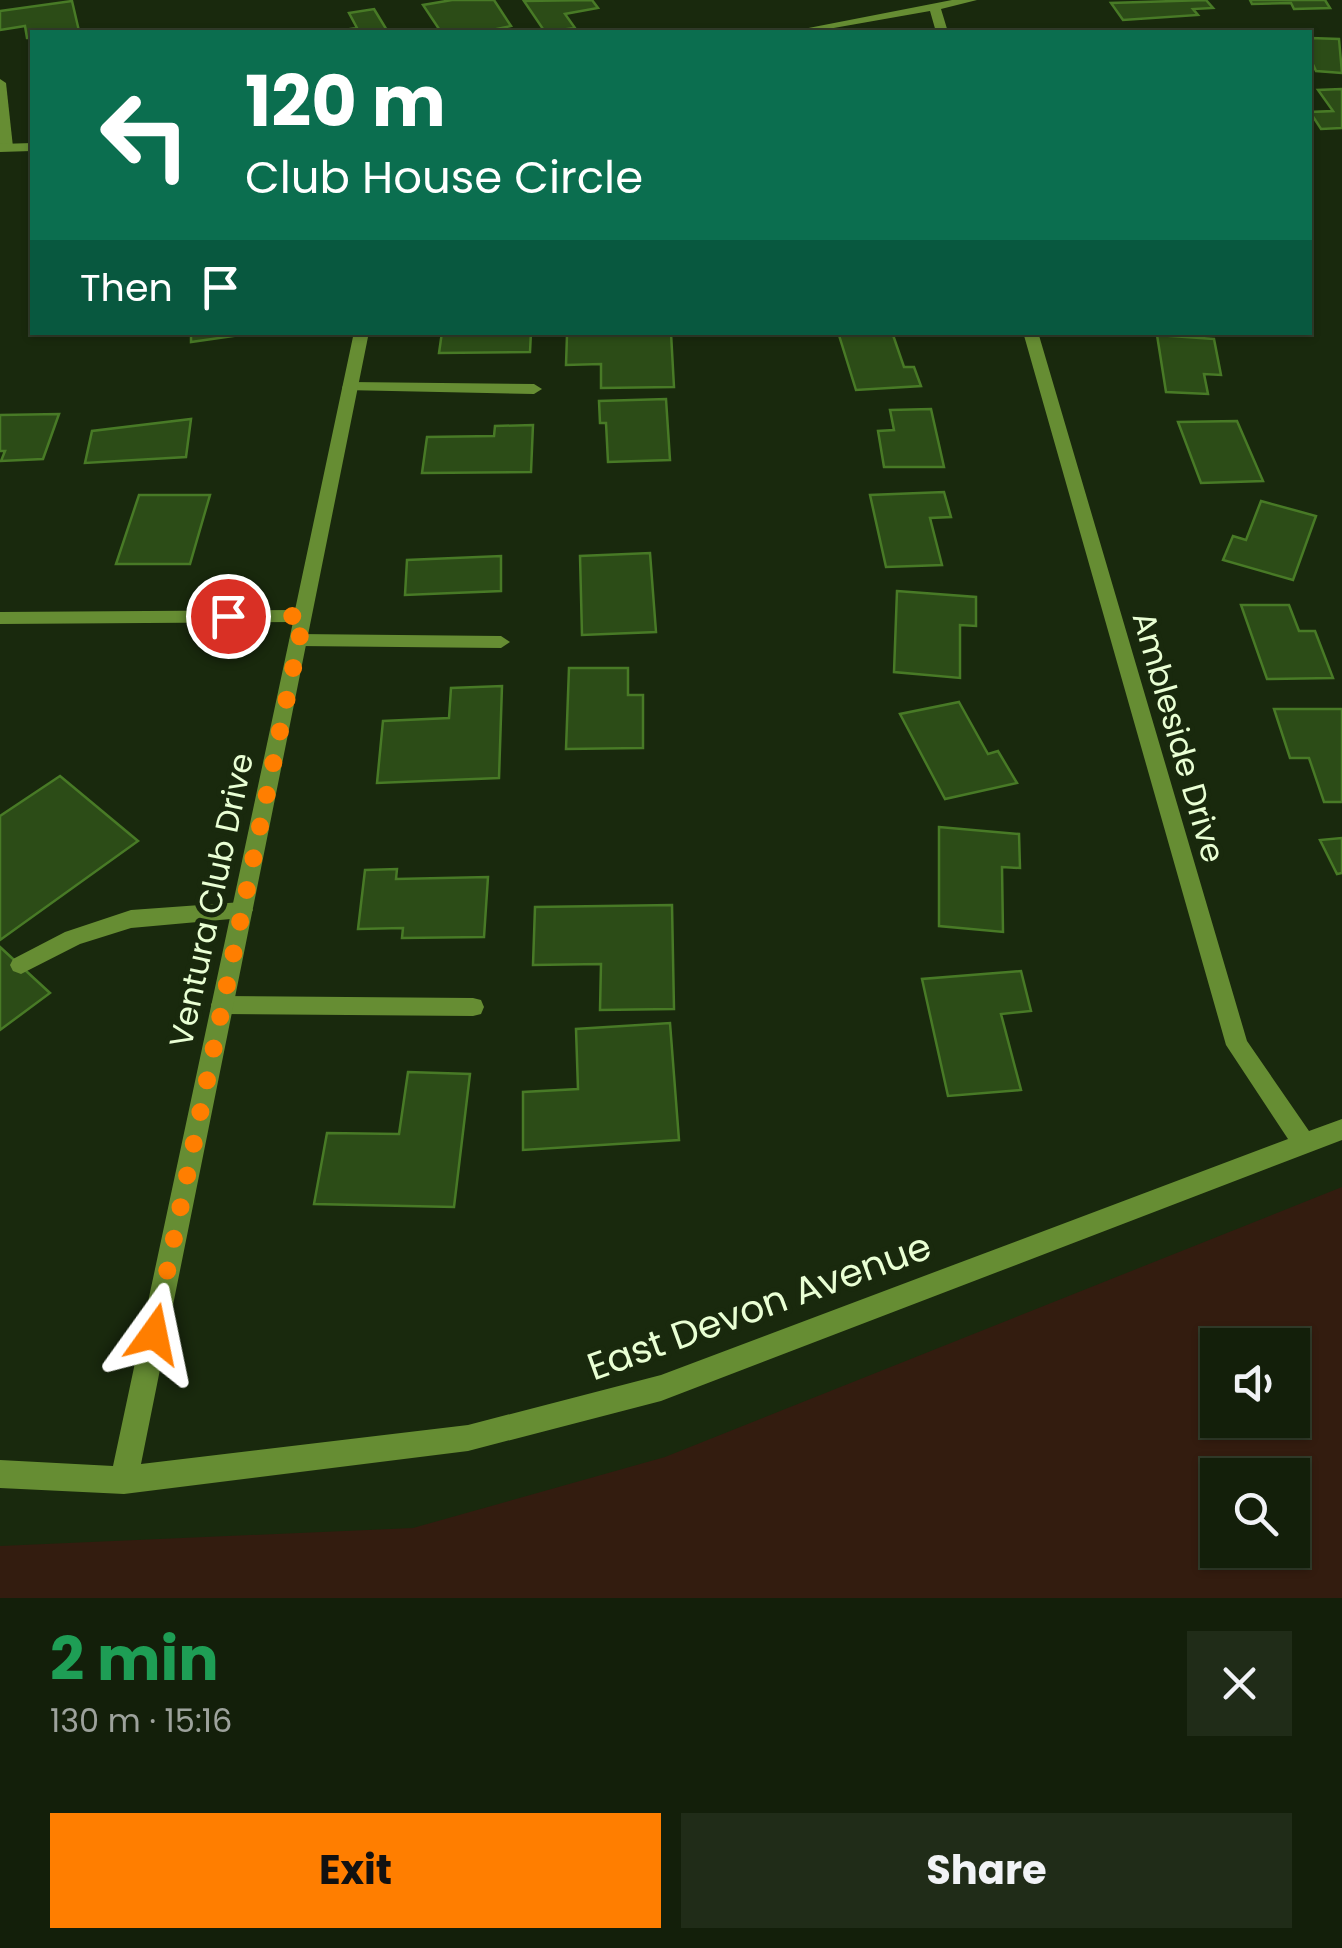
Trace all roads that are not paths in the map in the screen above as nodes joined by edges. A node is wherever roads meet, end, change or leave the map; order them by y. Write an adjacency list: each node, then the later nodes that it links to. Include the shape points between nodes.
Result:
1 (971, 0): 2 (street)
2 (935, 7): 3 (street); 4 (street)
3 (805, 30)
4 (941, 30)
5 (0, 83): 7 (street)
6 (30, 147): 7 (street)
7 (3, 148)
8 (361, 335): 10 (street, Ventura Club Drive)
9 (1031, 335): 21 (street, Ambleside Drive, via 1237,1045)
10 (350, 388): 11 (street); 12 (street, Ventura Club Drive)
11 (534, 389)
12 (304, 616): 13 (street); 14 (street, Ventura Club Drive)
13 (0, 618)
14 (298, 640): 15 (street); 16 (street, Ventura Club Drive)
15 (501, 642)
16 (242, 910): 17 (street, via 131,919 72,938); 18 (street, Ventura Club Drive)
17 (21, 965)
18 (222, 1006): 19 (street); 23 (street, Ventura Club Drive)
19 (472, 1007)
20 (1342, 1128): 21 (street, East Devon Avenue)
21 (1304, 1143): 23 (street, East Devon Avenue, via 660,1388 468,1438)
22 (0, 1474): 23 (street, East Devon Avenue)
23 (124, 1480)

